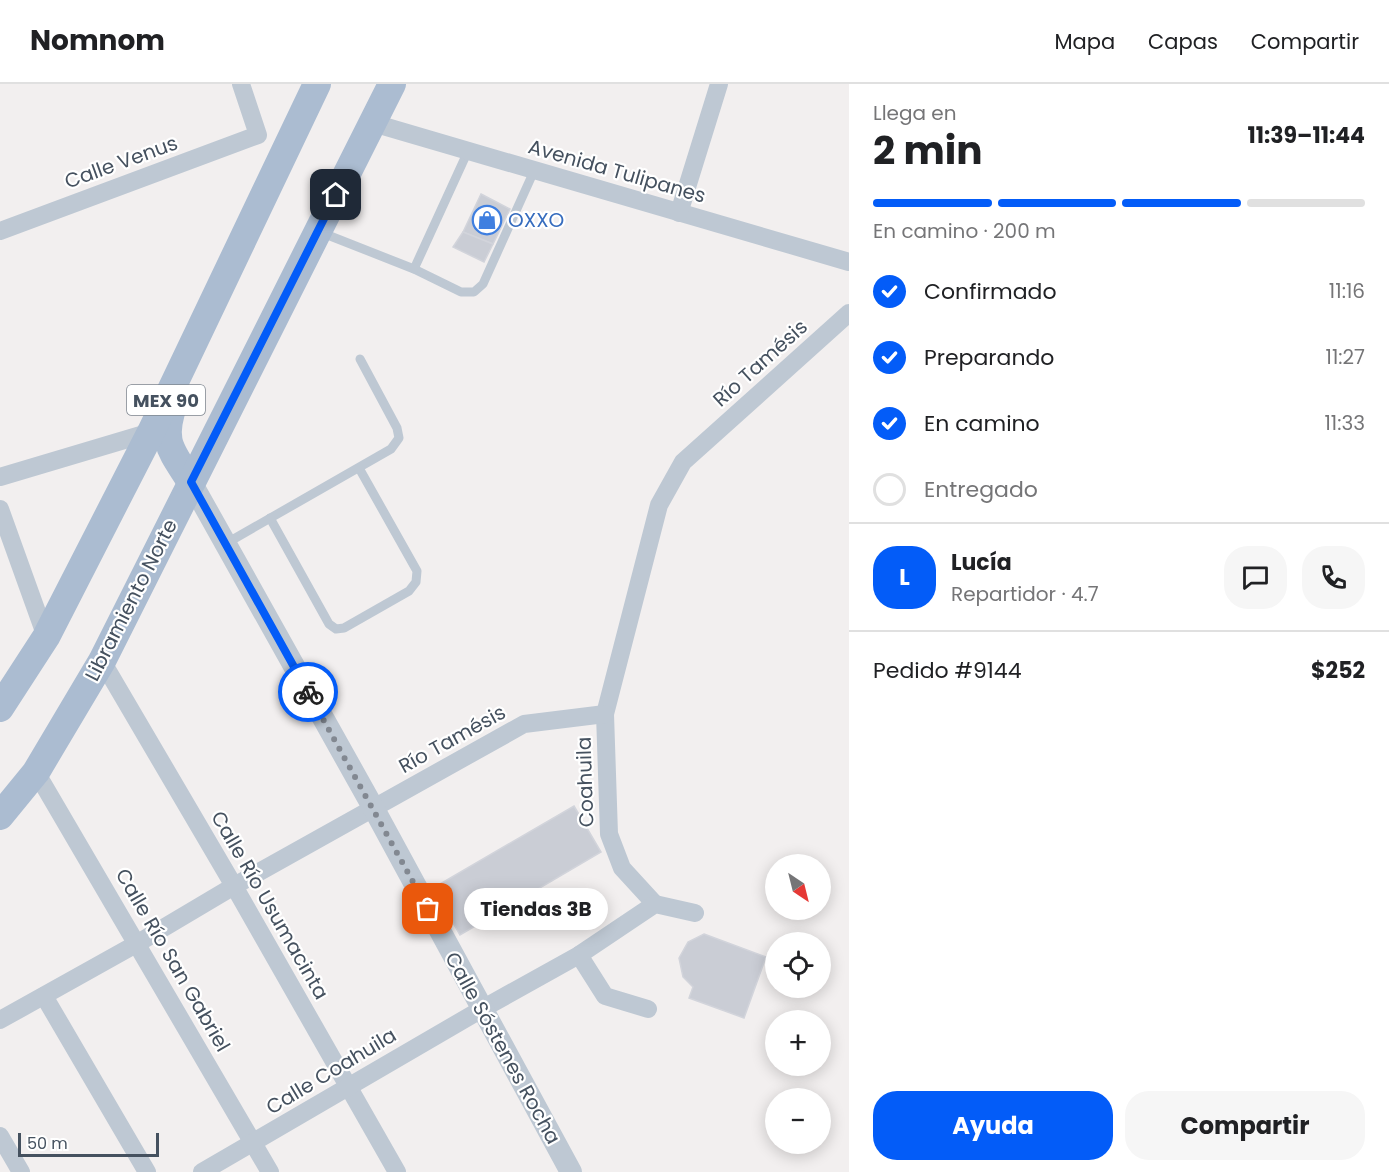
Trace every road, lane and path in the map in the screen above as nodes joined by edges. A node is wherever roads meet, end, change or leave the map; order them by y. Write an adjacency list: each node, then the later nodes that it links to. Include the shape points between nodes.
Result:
1 (242, 84): 9 (street, Calle Venus, via 258,135)
2 (317, 84): 13 (main road, MEX 90)
3 (392, 84): 5 (main road, Libramiento Norte / MEX 90)
4 (719, 84): 8 (street)
5 (373, 123): 6 (street, Avenida Tulipanes); 10 (main road, Libramiento Norte / MEX 90)
6 (468, 151): 7 (street, Avenida Tulipanes); 12 (lane)
7 (534, 171): 8 (street, Avenida Tulipanes); 12 (lane, via 483,285 474,292 461,292)
8 (679, 213): 11 (street, Avenida Tulipanes)
9 (0, 231)
10 (318, 231): 12 (lane); 19 (main road, Libramiento Norte / MEX 90)
11 (849, 262)
12 (414, 268)
13 (212, 301): 16 (main road, MEX 90); 19 (main road, via 217,316 167,425 169,446)
14 (849, 313): 26 (street, Río Tamésis, via 683,462 659,505)
15 (360, 359): 17 (lane, via 399,438 392,449)
16 (151, 432): 18 (street); 23 (main road, MEX 90)
17 (359, 468): 21 (lane); 21 (lane, via 417,571 416,582 409,591 344,628 336,629 329,624)
18 (0, 477)
19 (191, 482): 22 (street, Calle Sóstenes Rocha); 24 (main road, Libramiento Norte / MEX 90)
20 (0, 509): 23 (street)
21 (270, 518): 22 (lane)
22 (225, 544): 28 (street, Calle Sóstenes Rocha)
23 (46, 637): 25 (main road, MEX 90)
24 (102, 661): 27 (main road, Libramiento Norte / MEX 90); 30 (street, Calle Río Usumacinta)
25 (0, 708)
26 (605, 714): 28 (street, Río Tamésis, via 524,724); 31 (street, Coahuila, via 609,834 622,868)
27 (36, 772): 29 (main road, Libramiento Norte / MEX 90); 33 (street, Calle Río San Gabriel)
28 (374, 809): 30 (street, Río Tamésis); 36 (street, Calle Sóstenes Rocha)
29 (0, 816)
30 (234, 886): 33 (street, Río Tamésis); 39 (street, Calle Río Usumacinta)
31 (655, 904): 32 (street); 34 (street, Calle Coahuila)
32 (695, 913)
33 (138, 943): 35 (street, Río Tamésis); 41 (street, Calle Río San Gabriel)
34 (579, 955): 36 (street, Calle Coahuila); 37 (street, via 605,996)
35 (44, 996): 38 (street, Río Tamésis); 43 (street)
36 (482, 1009): 39 (street, Calle Coahuila); 47 (street, Calle Sóstenes Rocha)
37 (648, 1009)
38 (0, 1020)
39 (348, 1087): 41 (street, Calle Coahuila); 46 (street, Calle Río Usumacinta)
40 (0, 1136): 42 (street)
41 (254, 1143): 44 (street, Calle Coahuila); 45 (street, Calle Río San Gabriel)
42 (21, 1172)
43 (147, 1172)
44 (202, 1172)
45 (270, 1172)
46 (397, 1172)
47 (571, 1172)

